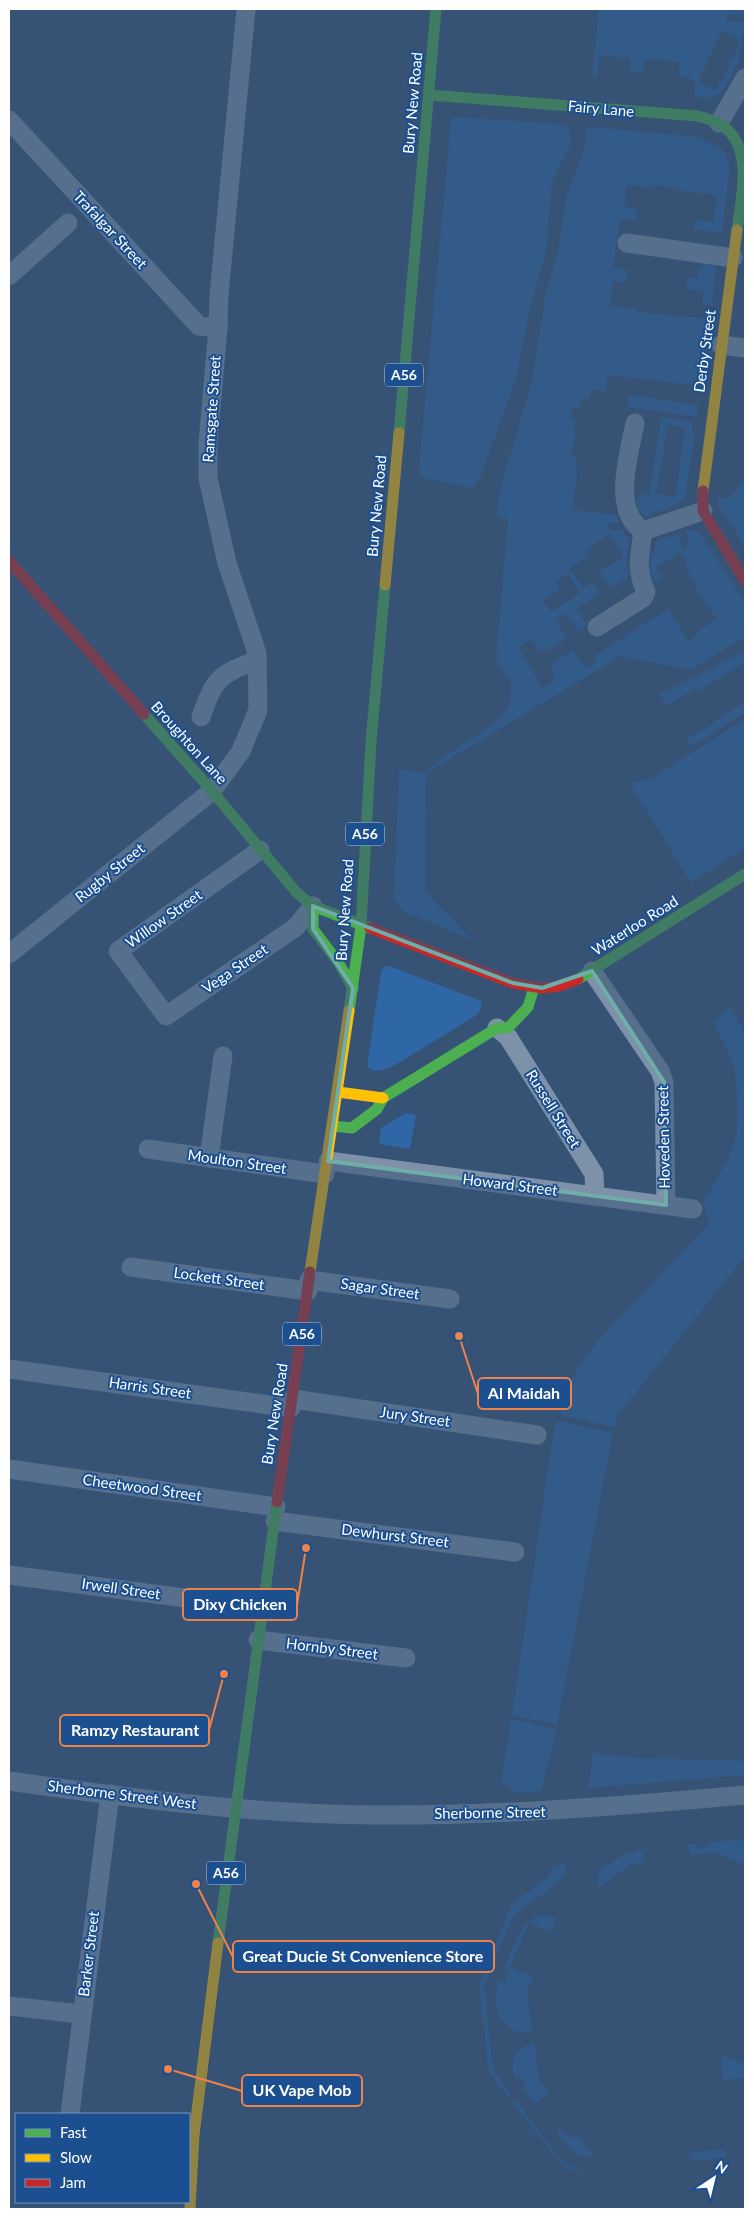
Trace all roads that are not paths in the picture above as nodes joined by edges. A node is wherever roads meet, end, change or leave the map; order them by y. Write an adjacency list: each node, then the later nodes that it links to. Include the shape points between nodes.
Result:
1 (246, 9): 11 (street, Ramsgate Street)
2 (436, 9): 4 (main road, Bury New Road / A56)
3 (745, 78): 6 (street)
4 (430, 95): 6 (main road, Fairy Lane, via 681,114); 26 (main road, Bury New Road / A56, via 371,742)
5 (9, 120): 11 (street, Trafalgar Street, via 199,326)
6 (719, 123): 9 (main road, Derby Street, via 734,137 743,157 743,186)
7 (68, 223): 10 (street)
8 (627, 244): 9 (street)
9 (733, 258): 12 (main road, Derby Street)
10 (9, 276)
11 (218, 328): 20 (street, Ramsgate Street, via 208,478 227,563)
12 (721, 345): 13 (street); 15 (main road, Derby Street, via 702,495)
13 (745, 348)
14 (634, 423): 16 (street, via 624,486 625,501 629,517)
15 (703, 511): 16 (street); 18 (main road)
16 (643, 531): 19 (street, via 638,564 646,592 643,598)
17 (9, 561): 22 (main road, Broughton Lane)
18 (745, 581)
19 (597, 627)
20 (257, 660): 21 (street, via 225,673 210,692); 22 (street, Ramsgate Street, via 258,710 241,751)
21 (201, 716)
22 (212, 791): 23 (main road, Broughton Lane); 27 (street, Rugby Street)
23 (260, 850): 25 (main road, Broughton Lane); 33 (street, Willow Street, via 118,951)
24 (745, 874): 28 (main road, Waterloo Road)
25 (312, 906): 26 (main road, Broughton Lane); 31 (main road, via 313,929); 33 (street, Vega Street, via 296,927 166,1016)
26 (361, 926): 29 (main road, Waterloo Road); 31 (main road, Bury New Road / A56)
27 (9, 954)
28 (592, 971): 30 (main road, Waterloo Road, via 559,986); 43 (street, Hoveden Street, via 660,1071 664,1082)
29 (513, 983): 30 (main road, Waterloo Road); 32 (main road)
30 (534, 987): 34 (main road, via 528,1007 508,1028)
31 (353, 988): 36 (main road, Bury New Road / A56)
32 (508, 996)
33 (156, 1002)
34 (498, 1021): 37 (main road); 42 (street, Russell Street, via 594,1174)
35 (223, 1056): 40 (street)
36 (338, 1092): 37 (main road, via 370,1093); 38 (main road, Bury New Road / A56)
37 (383, 1098): 38 (main road, via 377,1109 352,1128)
38 (333, 1126): 41 (main road, Bury New Road / A56)
39 (148, 1148): 40 (street, Moulton Street)
40 (209, 1158): 41 (street, Moulton Street)
41 (327, 1168): 42 (street, Howard Street); 46 (main road, Bury New Road / A56)
42 (595, 1196): 43 (street, Howard Street)
43 (666, 1205): 44 (street, Howard Street)
44 (693, 1209)
45 (130, 1267): 46 (street, Lockett Street)
46 (309, 1285): 47 (street, Sagar Street); 49 (main road, Bury New Road / A56)
47 (450, 1299)
48 (9, 1368): 49 (street, Harris Street)
49 (292, 1403): 50 (street, Jury Street); 52 (main road, Bury New Road / A56)
50 (536, 1435)
51 (9, 1469): 52 (street, Cheetwood Street)
52 (275, 1514): 53 (street, Dewhurst Street); 55 (main road, Bury New Road / A56)
53 (515, 1552)
54 (9, 1575): 55 (street, Irwell Street)
55 (262, 1608): 56 (main road, Bury New Road / A56)
56 (258, 1640): 57 (street, Hornby Street); 61 (main road, Bury New Road / A56)
57 (406, 1658)
58 (9, 1781): 59 (street, Sherborne Street West)
59 (110, 1794): 61 (street, Sherborne Street West); 63 (street, Barker Street)
60 (745, 1795): 61 (street, Sherborne Street, via 533,1812 371,1815)
61 (235, 1808): 65 (main road, A56)
62 (9, 2006): 63 (street)
63 (81, 2014): 64 (street, Barker Street)
64 (70, 2113)
65 (191, 2135): 66 (main road, A56)
66 (190, 2209)

